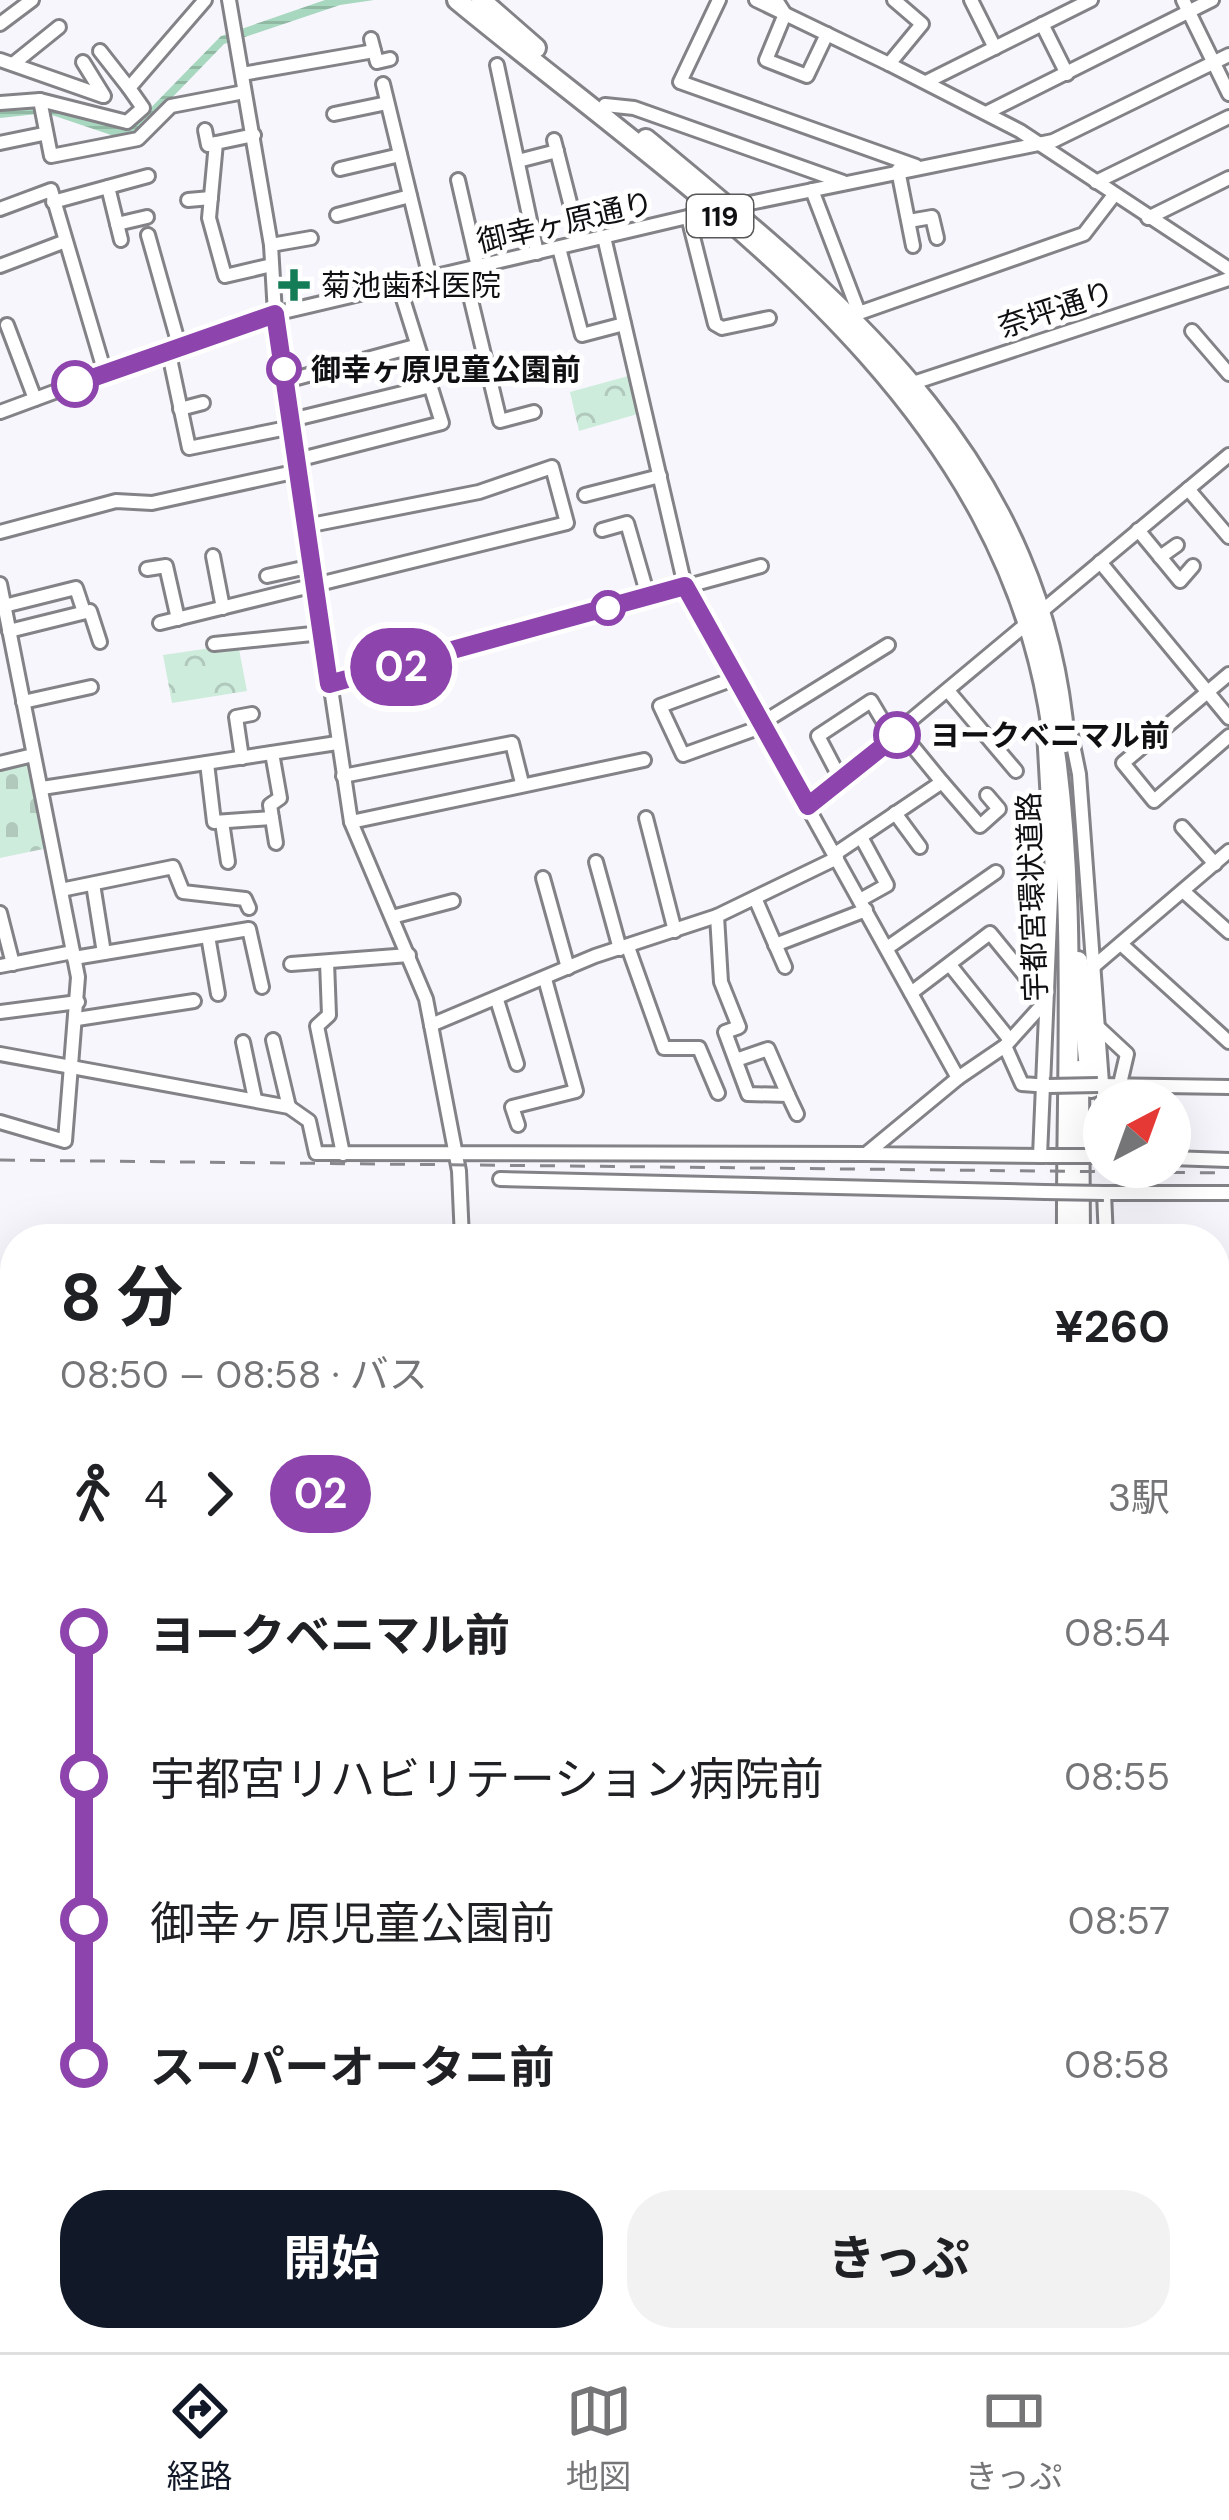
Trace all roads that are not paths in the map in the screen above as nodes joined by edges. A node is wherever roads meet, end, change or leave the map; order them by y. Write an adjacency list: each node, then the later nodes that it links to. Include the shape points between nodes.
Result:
1 (32, 0): 16 (street)
2 (206, 0): 34 (street)
3 (229, 0): 30 (street)
4 (448, 0): 22 (highway, 119)
5 (457, 0): 22 (highway, 宇都宮環状道路 / 119)
6 (479, 0): 22 (highway, 宇都宮環状道路 / 119)
7 (718, 0): 52 (street, via 680,82)
8 (756, 0): 15 (street)
9 (776, 0): 15 (street)
10 (894, 0): 28 (street, via 922,24)
11 (971, 0): 20 (street)
12 (1091, 0): 17 (street)
13 (1212, 0): 14 (street)
14 (1186, 6): 27 (street); 31 (street)
15 (785, 14): 19 (street); 19 (street, via 766,60 807,76)
16 (0, 24)
17 (1042, 24): 20 (street); 31 (street)
18 (59, 27): 25 (street)
19 (826, 34): 28 (street)
20 (994, 48): 32 (street)
21 (100, 51): 34 (street)
22 (531, 52): 40 (highway, 宇都宮環状道路 / 119); 68 (highway, 宇都宮環状道路 / 119)
23 (1229, 55): 27 (street, 御幸ヶ原通り)
24 (390, 59): 30 (street, via 377,62 373,45)
25 (6, 62): 26 (street, via 108,95)
26 (83, 62)
27 (1214, 62): 36 (street); 49 (street, 御幸ヶ原通り)
28 (889, 64): 32 (street)
29 (497, 65): 51 (street)
30 (242, 74): 35 (street)
31 (1067, 74): 41 (street)
32 (926, 82): 41 (street)
33 (383, 84): 39 (street)
34 (129, 88): 37 (street, via 142,108 128,122)
35 (244, 92): 45 (street, via 171,106 138,139 51,156); 46 (street)
36 (1229, 94)
37 (40, 100): 38 (street); 45 (street)
38 (0, 103)
39 (388, 103): 42 (street); 50 (street)
40 (605, 105): 58 (street, via 634,107); 68 (highway, 宇都宮環状道路 / 119)
41 (988, 112): 49 (street)
42 (334, 114)
43 (1229, 117): 59 (street)
44 (205, 130): 48 (street, via 208,145)
45 (44, 134): 47 (street)
46 (254, 134): 48 (street); 82 (street)
47 (0, 143)
48 (216, 143): 64 (street)
49 (1039, 144): 52 (street, 御幸ヶ原通り); 59 (street)
50 (400, 155): 53 (street); 63 (street)
51 (518, 161): 81 (street, via 555,146); 85 (street)
52 (916, 166): 54 (street, 御幸ヶ原通り)
53 (340, 169)
54 (898, 170): 58 (street, 御幸ヶ原通り); 73 (street)
55 (148, 176): 60 (street)
56 (1229, 178): 72 (street)
57 (458, 180): 88 (street)
58 (845, 182): 61 (street, 御幸ヶ原通り)
59 (1096, 182): 62 (street)
60 (108, 187): 66 (street); 74 (street)
61 (812, 190): 68 (street, 御幸ヶ原通り); 94 (street)
62 (1114, 195): 72 (street); 94 (street, via 1084,234)
63 (410, 196): 69 (street); 90 (street)
64 (211, 197): 65 (street); 86 (street, via 225,277)
65 (188, 200)
66 (53, 202): 67 (street, via 51,190); 80 (street)
67 (0, 208)
68 (722, 209): 71 (street, 御幸ヶ原通り); 94 (highway, 宇都宮環状道路 / 119); 104 (highway, 宇都宮環状道路 / 119)
69 (337, 215)
70 (147, 217): 74 (street)
71 (688, 217): 76 (street, 御幸ヶ原通り); 95 (street, via 715,325)
72 (1148, 218): 89 (street)
73 (909, 221): 78 (street, via 932,217); 83 (street)
74 (117, 224): 79 (street)
75 (148, 235): 100 (street)
76 (604, 237): 81 (street, 御幸ヶ原通り); 96 (street)
77 (311, 238): 82 (street)
78 (937, 238)
79 (122, 240)
80 (63, 242): 87 (street); 101 (street)
81 (580, 242): 84 (street, 御幸ヶ原通り)
82 (271, 245): 86 (street)
83 (914, 246)
84 (559, 248): 85 (street, 御幸ヶ原通り); 96 (street, via 582,335)
85 (537, 253): 88 (street, 御幸ヶ原通り)
86 (272, 265): 93 (street)
87 (0, 266)
88 (471, 269): 90 (street, 御幸ヶ原通り); 110 (street, via 500,422)
89 (1229, 269)
90 (430, 278): 92 (street, 御幸ヶ原通り)
91 (1229, 279): 104 (street, 奈坪通り)
92 (399, 286): 93 (street, 御幸ヶ原通り); 99 (street)
93 (275, 314): 100 (street, 御幸ヶ原通り); 103 (street)
94 (857, 316): 104 (highway, 宇都宮環状道路 / 119)
95 (769, 318)
96 (624, 324): 114 (street)
97 (7, 325): 106 (street)
98 (1192, 331): 102 (street)
99 (415, 346): 103 (street); 105 (street)
100 (174, 347): 101 (street, 御幸ヶ原通り); 108 (street)
101 (105, 373): 106 (street, 御幸ヶ原通り)
102 (1229, 374)
103 (286, 381): 111 (street)
104 (907, 385): 139 (highway, 宇都宮環状道路 / 119, via 988,493)
105 (431, 386): 111 (street); 113 (street, via 442,423)
106 (34, 399): 109 (street, 御幸ヶ原通り)
107 (203, 404): 108 (street)
108 (180, 409): 111 (street, via 189,448)
109 (0, 412)
110 (534, 412)
111 (292, 423): 113 (street)
112 (1228, 458): 115 (street)
113 (298, 466): 117 (street); 120 (street)
114 (660, 476): 116 (street); 133 (street)
115 (1188, 489): 119 (street); 121 (street)
116 (584, 495)
117 (306, 526): 126 (street); 132 (street, via 479,491 552,467 567,523)
118 (602, 530): 134 (street, via 627,523)
119 (1138, 530): 124 (street); 125 (street)
120 (0, 532)
121 (1229, 537)
122 (1177, 544): 124 (street)
123 (213, 556): 136 (street)
124 (1160, 557): 128 (street, via 1180,581)
125 (1100, 562): 139 (street); 151 (street)
126 (312, 566): 130 (street); 132 (street)
127 (761, 566): 133 (street)
128 (1193, 566)
129 (147, 569): 138 (street, via 166,566)
130 (267, 576)
131 (0, 584): 135 (street)
132 (314, 586): 136 (street); 142 (street)
133 (685, 586): 134 (street); 147 (street)
134 (648, 596): 148 (street)
135 (4, 606): 137 (street, via 76,587); 141 (street)
136 (223, 608): 138 (street)
137 (84, 612): 141 (street); 143 (street)
138 (178, 619): 140 (street)
139 (1034, 621): 150 (street); 153 (highway, 宇都宮環状道路 / 119)
140 (160, 623)
141 (9, 631): 152 (street)
142 (322, 633): 144 (street); 148 (street)
143 (100, 642)
144 (214, 644)
145 (888, 645): 156 (street)
146 (1229, 675): 151 (street)
147 (736, 678): 156 (street); 156 (street, via 660,706 683,754)
148 (329, 684): 159 (street)
149 (91, 687): 152 (street)
150 (949, 692): 157 (street); 166 (street)
151 (1208, 693): 155 (street); 158 (street, via 1124,763 1154,801)
152 (23, 702): 161 (street)
153 (1054, 703): 212 (highway, 宇都宮環状道路 / 119); 223 (street); 264 (highway, 宇都宮環状道路 / 119, via 1064,880)
154 (252, 714): 162 (street, via 236,717)
155 (1229, 718)
156 (763, 725): 173 (street)
157 (897, 735): 168 (street); 168 (street, via 871,701 818,736); 169 (street)
158 (1229, 736)
159 (337, 743): 160 (street); 167 (street)
160 (272, 753): 162 (street); 175 (street, via 280,798 270,806)
161 (33, 755): 164 (street); 171 (street)
162 (242, 758): 165 (street)
163 (644, 760): 170 (street)
164 (0, 763)
165 (207, 763): 171 (street); 177 (street, via 214,822)
166 (1016, 770)
167 (343, 776): 170 (street, via 512,743); 178 (street)
168 (841, 780): 173 (street)
169 (942, 782): 172 (street, via 980,826 999,809); 174 (street)
170 (521, 783): 178 (street)
171 (42, 788): 191 (street)
172 (987, 795)
173 (808, 806): 184 (street)
174 (895, 813): 180 (street); 182 (street)
175 (272, 818): 177 (street); 181 (street)
176 (646, 818): 200 (street)
177 (222, 822): 185 (street)
178 (352, 822): 199 (street)
179 (1182, 827): 187 (street)
180 (861, 837): 184 (street); 195 (street, via 887,884)
181 (276, 843)
182 (920, 847)
183 (1229, 851): 187 (street)
184 (836, 856): 193 (street); 195 (street)
185 (228, 862)
186 (596, 862): 205 (street)
187 (1214, 864): 192 (street)
188 (996, 872): 206 (street)
189 (543, 878): 216 (street)
190 (93, 884): 191 (street); 196 (street, via 173,867 183,892 245,898); 207 (street)
191 (61, 890): 208 (street)
192 (1183, 891): 201 (street); 203 (street)
193 (754, 898): 198 (street); 204 (street)
194 (453, 901): 199 (street)
195 (863, 905): 204 (street); 206 (street)
196 (249, 908)
197 (0, 913): 213 (street)
198 (717, 916): 200 (street); 234 (street, via 721,982 739,1027 725,1032)
199 (392, 917): 209 (street)
200 (676, 931): 205 (street)
201 (1229, 932)
202 (208, 936): 207 (street); 218 (street, via 249,929); 220 (street)
203 (1121, 944): 212 (street); 231 (street)
204 (775, 945): 215 (street)
205 (624, 948): 216 (street); 245 (street, via 664,1048 699,1048)
206 (887, 948): 219 (street)
207 (104, 953): 208 (street)
208 (74, 955): 213 (street); 224 (street)
209 (410, 955): 210 (street); 227 (street)
210 (327, 962): 211 (street); 254 (street, via 328,1015 317,1026)
211 (291, 964)
212 (1086, 964): 228 (street); 265 (highway, 宇都宮環状道路 / 119); 266 (highway)
213 (6, 965)
214 (950, 965): 219 (street); 223 (street, via 990,933); 232 (street)
215 (785, 967)
216 (568, 968): 217 (street)
217 (545, 980): 221 (street); 252 (street, via 576,1090 512,1107)
218 (262, 988)
219 (911, 993): 237 (street)
220 (218, 994)
221 (497, 1000): 227 (street); 235 (street)
222 (194, 1001): 226 (street)
223 (1043, 1001): 232 (street); 242 (street)
224 (78, 1002): 225 (street); 226 (street)
225 (0, 1012)
226 (77, 1018): 236 (street)
227 (431, 1025): 253 (street)
228 (1098, 1028): 238 (street); 239 (street, via 1125,1049)
229 (273, 1040): 248 (street)
230 (243, 1042): 247 (street)
231 (1229, 1042)
232 (1007, 1043): 237 (street); 240 (street)
233 (0, 1054): 236 (street)
234 (736, 1060): 246 (street, via 748,1094); 246 (street, via 768,1049)
235 (517, 1064)
236 (74, 1070): 247 (street); 251 (street, via 64,1141)
237 (958, 1078): 255 (street)
238 (1101, 1080)
239 (1120, 1080)
240 (1022, 1084): 242 (street); 250 (street)
241 (1083, 1085): 242 (street, bridge)
242 (1044, 1086): 250 (street)
243 (1191, 1087): 244 (street)
244 (1229, 1087)
245 (718, 1093)
246 (788, 1095): 249 (street)
247 (255, 1099): 248 (street)
248 (289, 1107): 254 (street, via 309,1121 316,1153)
249 (797, 1114)
250 (1040, 1118): 256 (street)
251 (0, 1122)
252 (518, 1125)
253 (455, 1153): 254 (street); 255 (street); 263 (street)
254 (343, 1154)
255 (866, 1154): 256 (street)
256 (1043, 1156): 257 (street, bridge)
257 (1083, 1156)
258 (1191, 1159): 259 (street)
259 (1229, 1160)
260 (500, 1179): 261 (street, bridge)
261 (1105, 1192): 262 (street); 267 (street)
262 (1229, 1193)
263 (461, 1224)
264 (1063, 1224)
265 (1080, 1224)
266 (1092, 1224)
267 (1106, 1224)

